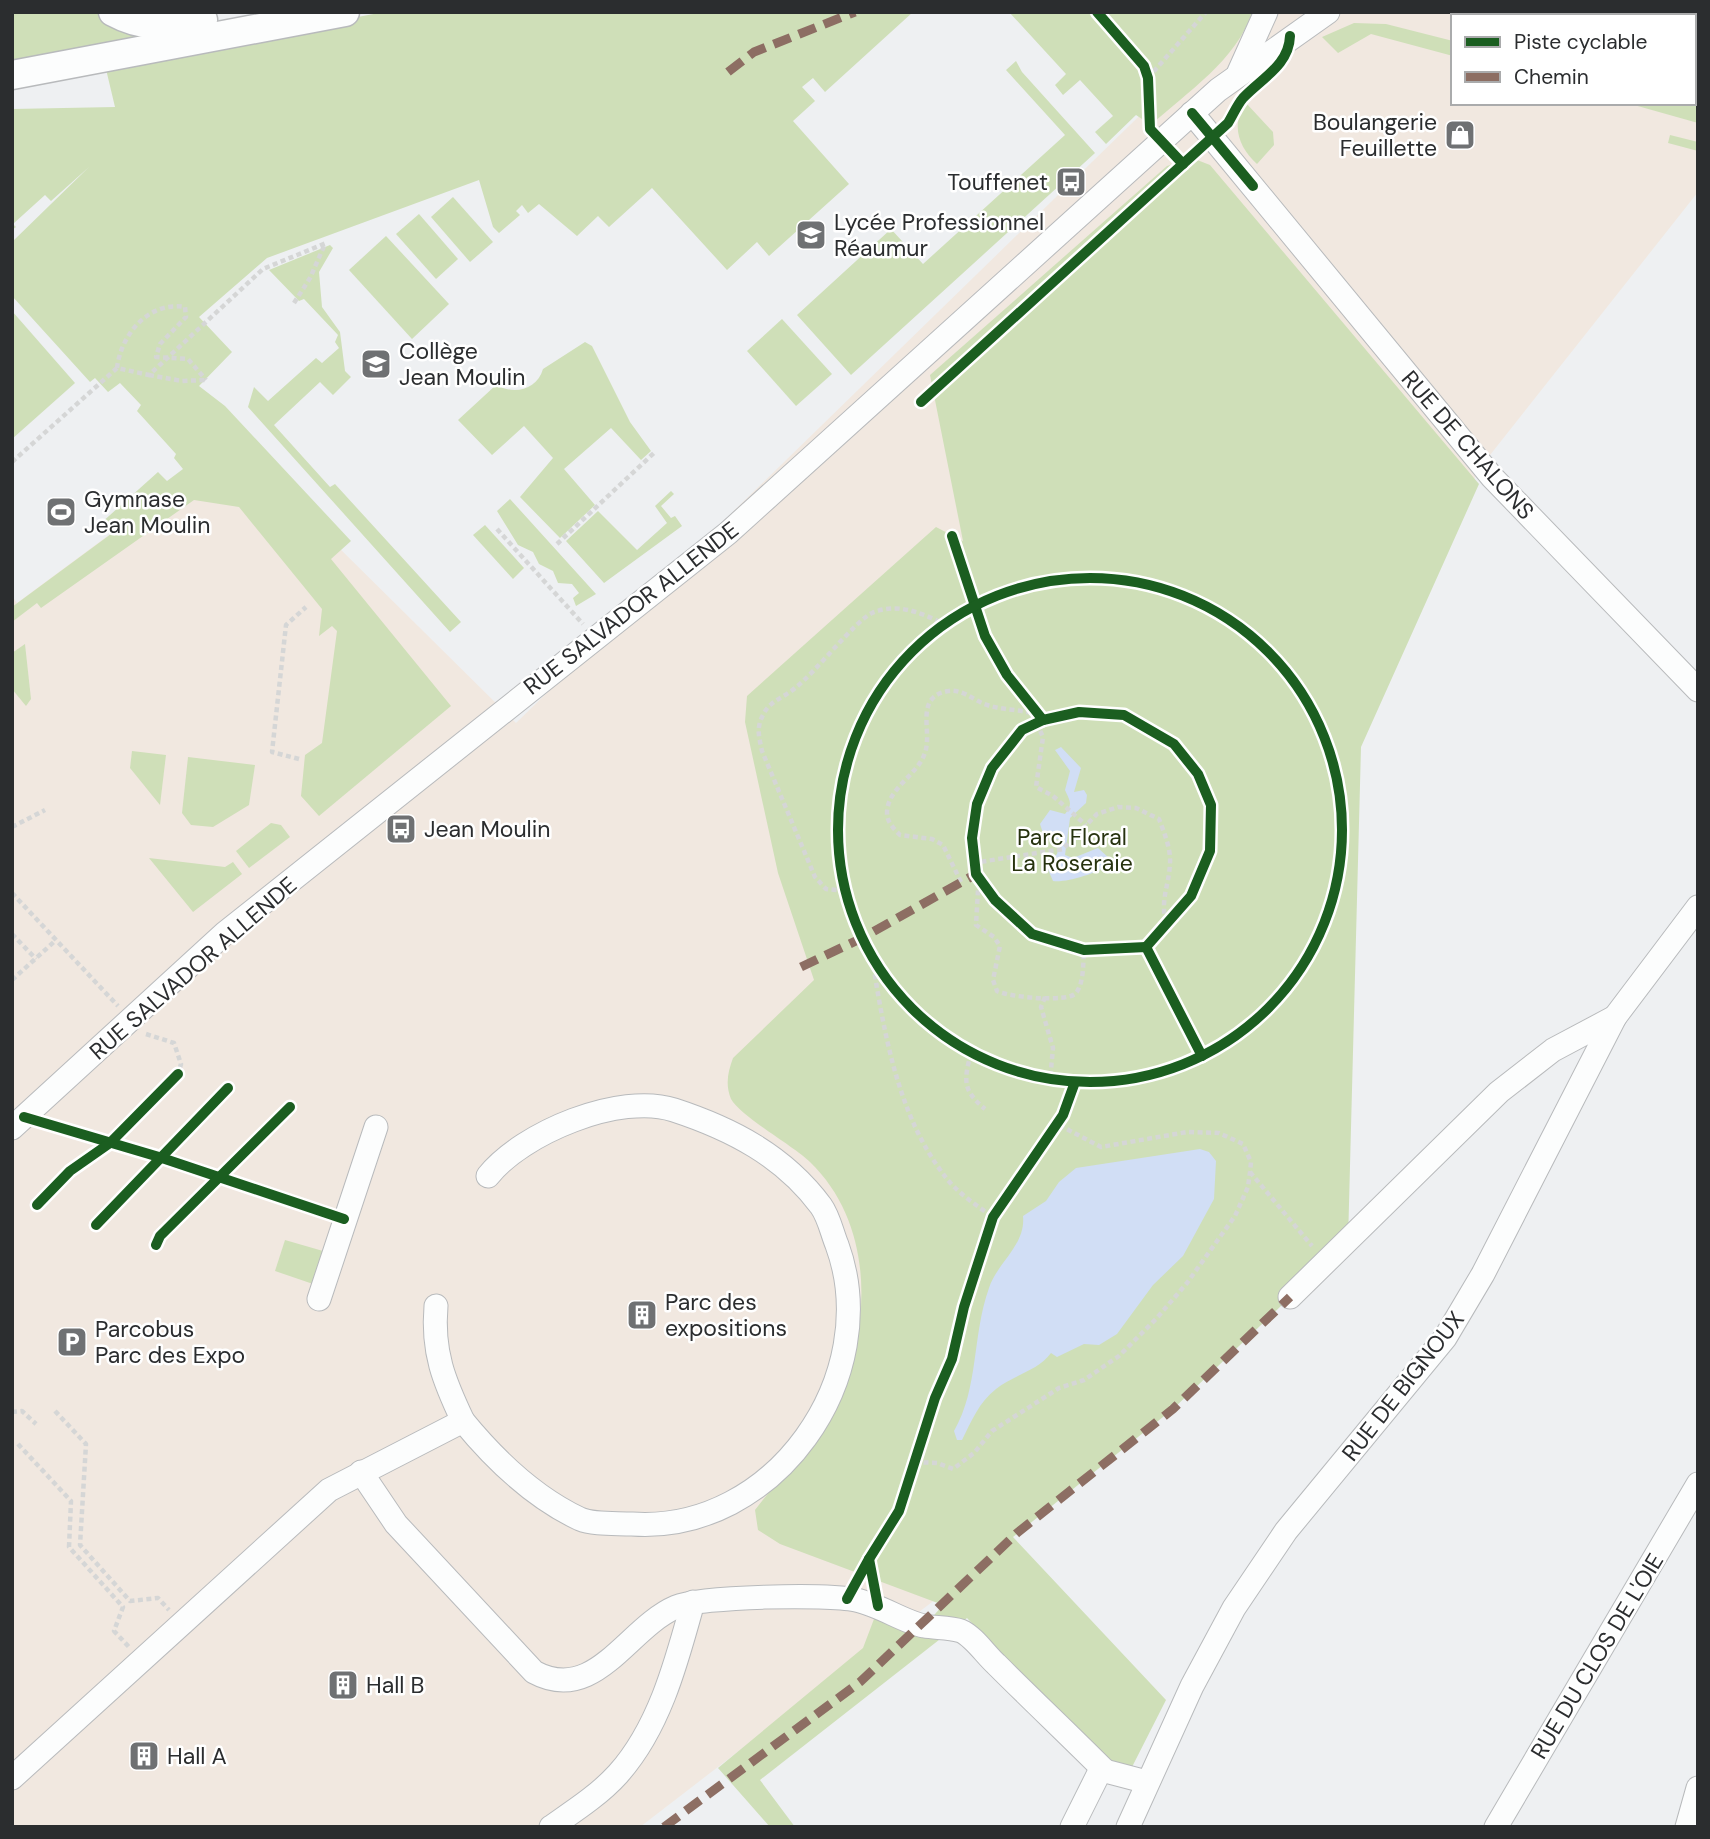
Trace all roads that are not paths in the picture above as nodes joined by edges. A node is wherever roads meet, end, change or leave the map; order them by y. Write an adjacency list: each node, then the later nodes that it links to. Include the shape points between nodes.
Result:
1 (113, 12): 2 (main road, via 144,25 168,26)
2 (243, 12)
3 (345, 12): 8 (main road)
4 (1300, 12): 7 (street)
5 (1328, 12): 7 (street, RUE SALVADOR ALLENDE)
6 (1264, 16): 9 (street, RUE SALVADOR ALLENDE)
7 (1290, 36): 9 (street, RUE SALVADOR ALLENDE)
8 (12, 75)
9 (1238, 75): 10 (street, RUE SALVADOR ALLENDE)
10 (1192, 113): 11 (street, RUE DE CHALONS, via 1492,477); 15 (street, RUE SALVADOR ALLENDE, via 737,525 225,933)
11 (1698, 690)
12 (1698, 907): 13 (street, RUE DE BIGNOUX)
13 (1615, 1017): 17 (street, via 1553,1050 1499,1092); 26 (street, RUE DE BIGNOUX, via 1465,1307 1259,1568 1192,1686)
14 (376, 1127): 18 (street)
15 (12, 1128)
16 (488, 1176): 20 (street, via 546,1132 585,1114 629,1106 668,1108 711,1122 778,1159 823,1208 847,1274 848,1333 836,1383 815,1428 792,1456 737,1501 693,1519 655,1525 582,1520 495,1460)
17 (1290, 1297)
18 (319, 1299)
19 (436, 1306): 20 (street, via 434,1330 442,1377)
20 (463, 1421): 21 (street)
21 (361, 1472): 23 (street, via 396,1524 534,1672 546,1678 572,1682 590,1675 654,1622); 25 (street, via 329,1490)
22 (1698, 1484): 31 (street, RUE DU CLOS DE L'OIE)
23 (693, 1602): 24 (street, via 807,1597 855,1600 921,1626 962,1631); 28 (street, via 676,1663 640,1742 619,1773)
24 (1105, 1771): 26 (street); 29 (street, via 1098,1775)
25 (12, 1778)
26 (1147, 1782): 30 (street, RUE DE BIGNOUX)
27 (1698, 1788): 32 (street)
28 (551, 1827)
29 (1072, 1827)
30 (1128, 1827)
31 (1496, 1827)
32 (1688, 1827)

